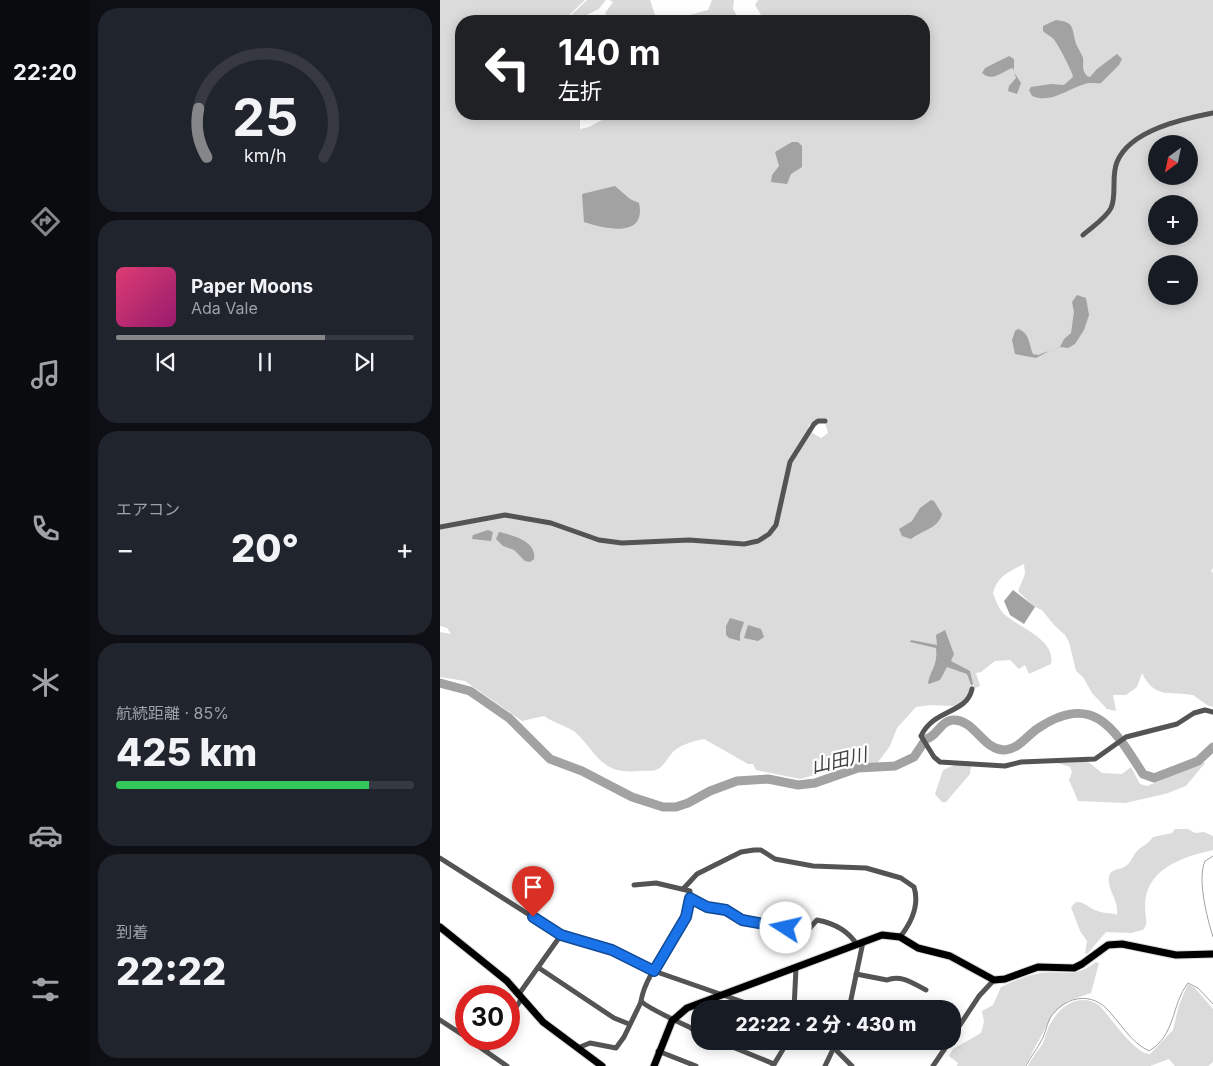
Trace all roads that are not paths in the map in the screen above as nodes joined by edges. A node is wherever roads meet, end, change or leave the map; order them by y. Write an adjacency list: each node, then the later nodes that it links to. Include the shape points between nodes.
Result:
1 (1213, 113): 2 (street, via 1164,126 1130,145 1117,161 1112,202 1107,212)
2 (1083, 235)
3 (825, 421): 4 (street, via 814,424 790,462 776,525 764,538 750,543 689,540 613,542 512,515)
4 (440, 527)
5 (972, 689): 6 (street, via 965,703 937,716 924,730 922,737 926,746 936,759 944,763 1005,766 1021,762 1095,758 1126,737 1177,724 1194,712)
6 (1213, 712)
7 (440, 858): 12 (street)
8 (634, 885): 9 (street, via 656,883)
9 (684, 888): 10 (street, via 690,891); 13 (street, via 697,874 748,850 761,850 775,859 813,866 866,868 901,878 914,887 916,907)
10 (690, 898): 14 (street, via 707,907 726,910 742,920 804,931 820,920 838,926); 18 (street, via 686,917)
11 (440, 927): 24 (main road)
12 (561, 935): 16 (street); 18 (street, via 612,950)
13 (900, 937): 14 (main road, via 887,935); 20 (main road, via 918,948 950,956)
14 (860, 943): 17 (main road); 19 (street)
15 (1213, 954): 20 (main road, via 1168,954 1108,944 1074,968 1038,967)
16 (539, 968): 24 (street); 35 (street, via 614,1018)
17 (796, 968): 23 (main road); 28 (street)
18 (654, 971): 22 (street); 30 (street)
19 (856, 974): 21 (street, via 908,980); 29 (street)
20 (994, 980): 34 (street)
21 (926, 990)
22 (713, 992): 23 (street); 25 (street)
23 (722, 995): 26 (main road); 27 (street)
24 (521, 996): 38 (main road, via 543,1022)
25 (708, 1000)
26 (710, 1000)
27 (737, 1000)
28 (794, 1000)
29 (851, 1000)
30 (641, 1002): 32 (street); 35 (street)
31 (691, 1007): 32 (main road)
32 (674, 1018): 36 (street); 45 (main road)
33 (440, 1020): 37 (street)
34 (961, 1023)
35 (629, 1024): 38 (street, via 616,1048 590,1043)
36 (691, 1028)
37 (455, 1030)
38 (580, 1047): 48 (main road)
39 (486, 1050): 47 (street)
40 (740, 1050): 46 (street)
41 (783, 1050): 46 (street)
42 (833, 1050): 52 (street)
43 (836, 1050): 53 (street)
44 (944, 1050): 54 (street)
45 (658, 1051): 49 (main road); 50 (street)
46 (774, 1064): 51 (street)
47 (507, 1066)
48 (602, 1066)
49 (654, 1066)
50 (696, 1066)
51 (781, 1066)
52 (826, 1066)
53 (852, 1066)
54 (933, 1066)

